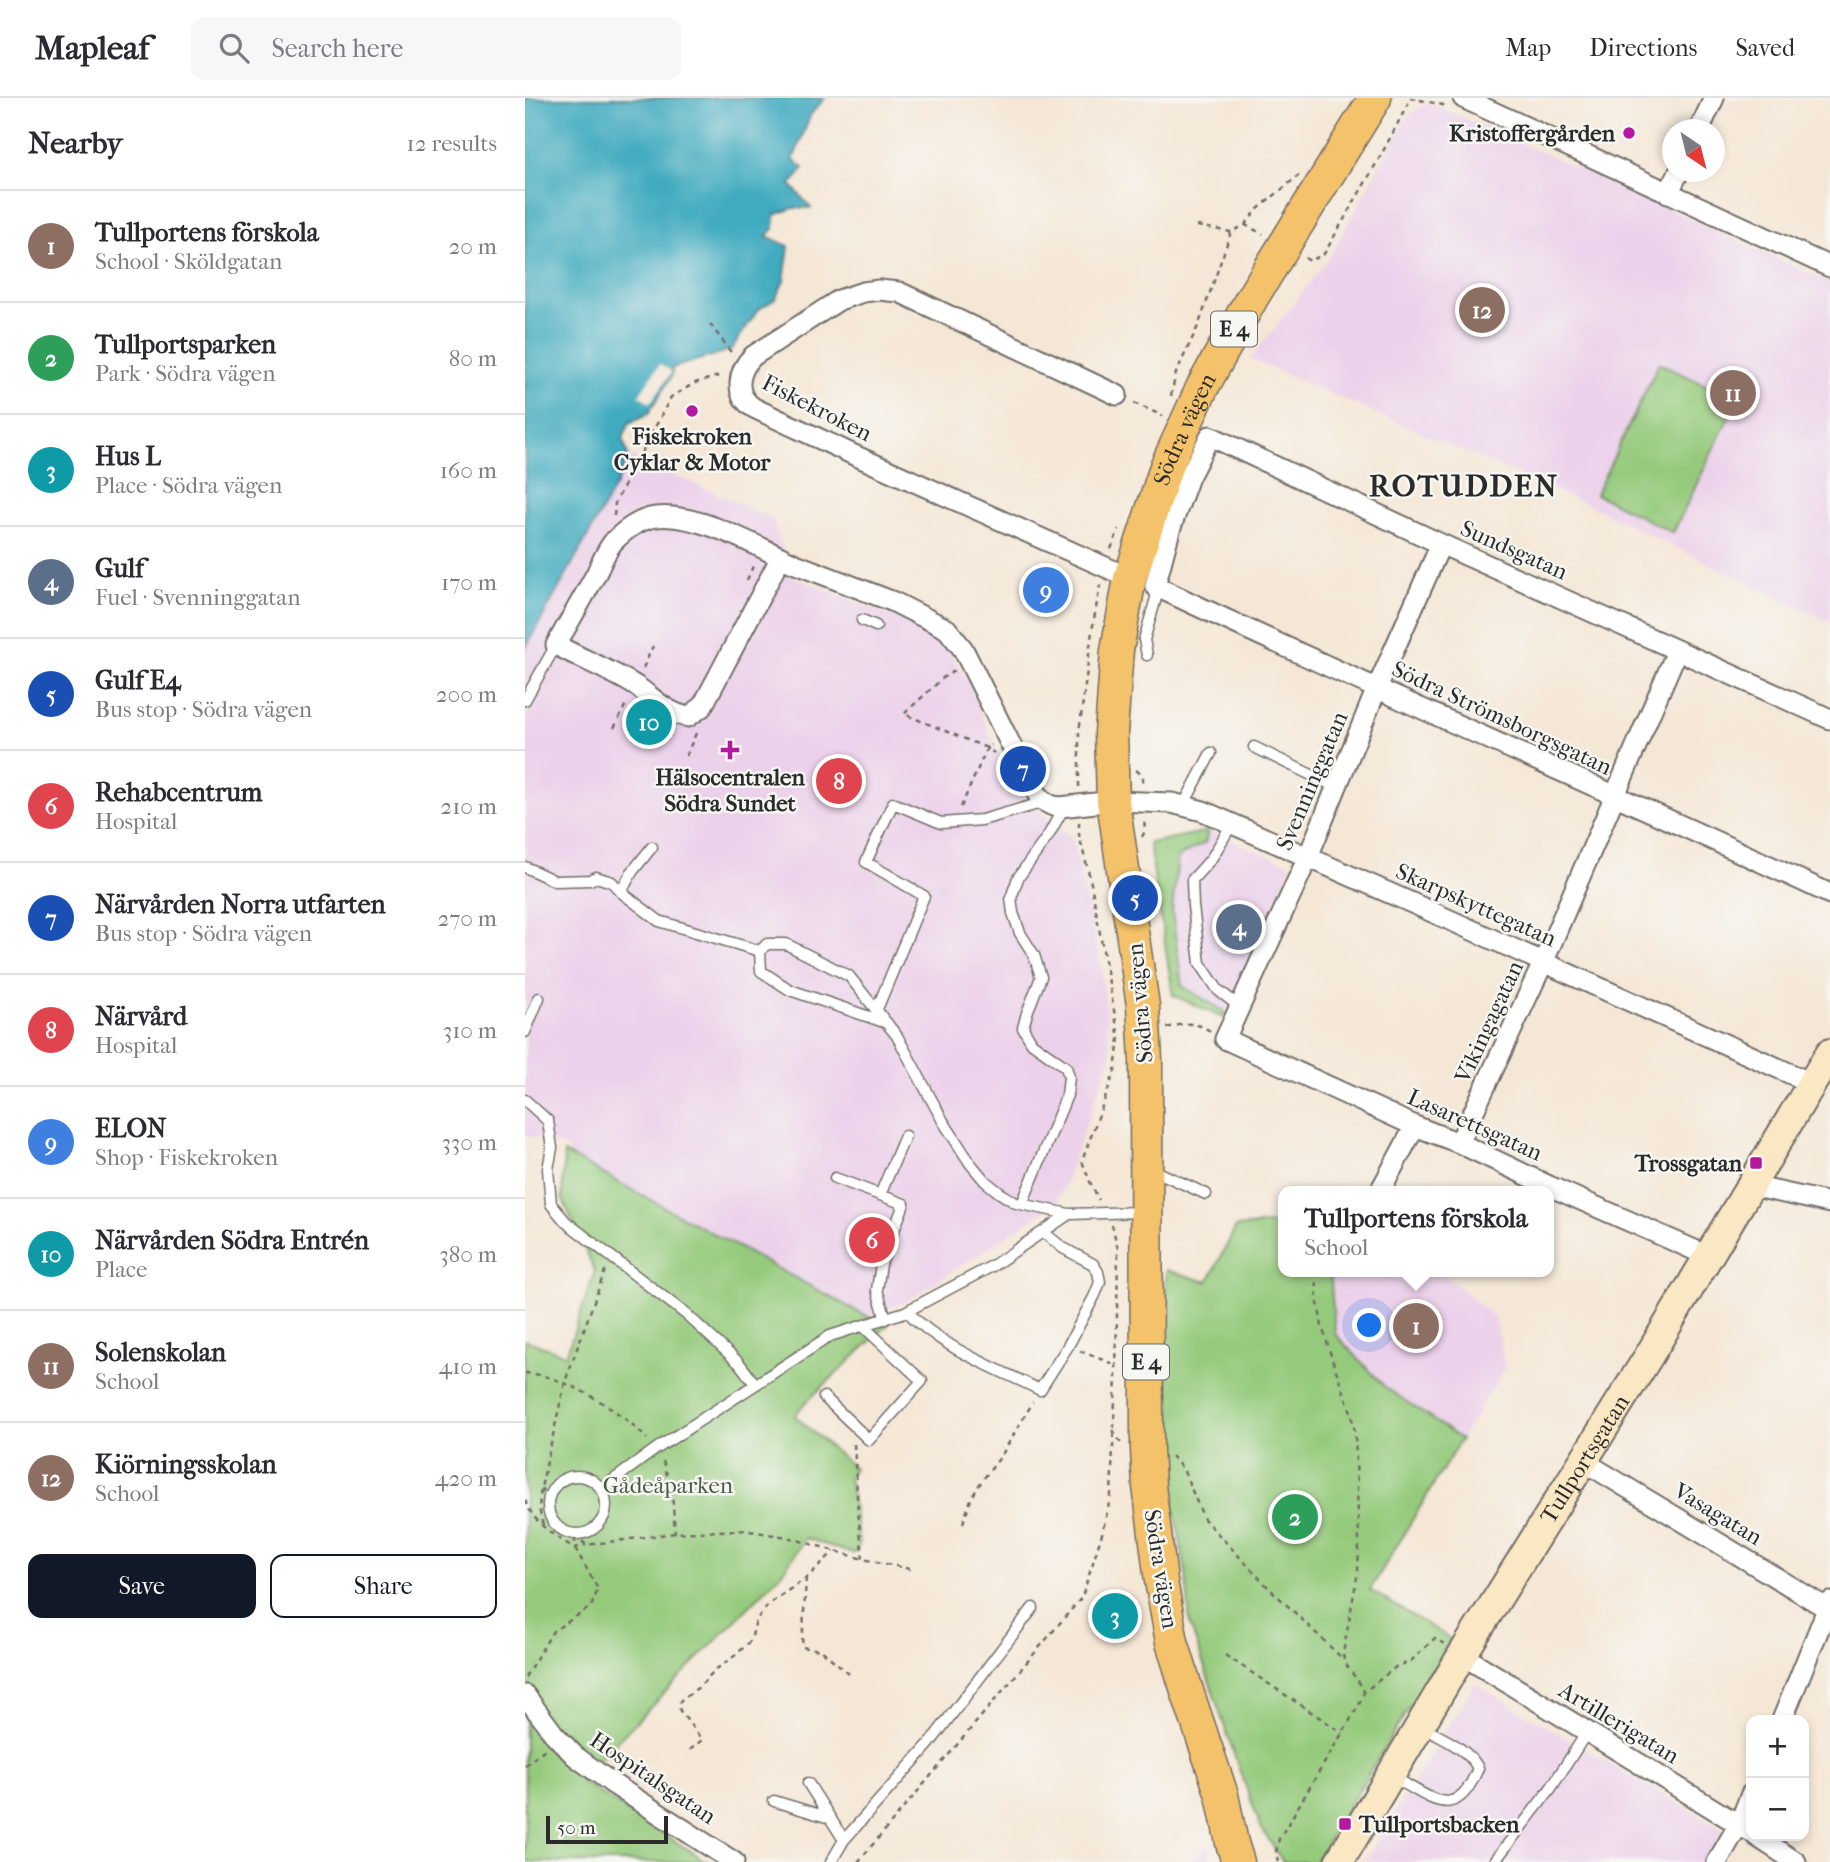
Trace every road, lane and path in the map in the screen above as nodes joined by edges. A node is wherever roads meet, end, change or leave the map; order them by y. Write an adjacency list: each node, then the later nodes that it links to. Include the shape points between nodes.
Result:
1 (1375, 98): 25 (highway, Södra vägen / E 4, via 1202,388 1166,467)
2 (1411, 98): 13 (path, via 1324,254 1310,261)
3 (1463, 98): 8 (street)
4 (1714, 98): 5 (street)
5 (1704, 119)
6 (1298, 175): 9 (path)
7 (1674, 182): 8 (street)
8 (1668, 193): 14 (street)
9 (1245, 225): 11 (path); 12 (path)
10 (1197, 226): 11 (path)
11 (1231, 232): 19 (path, via 1199,324 1176,373)
12 (1272, 239)
13 (1301, 256)
14 (1830, 267)
15 (710, 324): 16 (path)
16 (727, 348)
17 (743, 368): 18 (street, Fiskekroken, via 753,356 839,300 880,290 899,292); 22 (path, via 695,383 671,397 615,503); 25 (street, Fiskekroken, via 740,387 754,408)
18 (1117, 396): 20 (path)
19 (1168, 407)
20 (1166, 418)
21 (1119, 530): 25 (path)
22 (613, 542): 24 (street, via 636,524 665,517 690,520); 28 (street)
23 (1441, 544): 25 (street, Sundsgatan, via 1210,436 1170,530); 29 (street, Sundsgatan); 32 (street, Svenninggatan)
24 (781, 557): 28 (street, via 702,707 688,717 662,707 635,685); 31 (street, via 926,613 947,629)
25 (1129, 576): 30 (lane, via 1156,598 1144,640); 32 (street, Södra Strömsborgsgatan); 46 (highway, Södra vägen / E 4, via 1111,733); 49 (path, via 1092,631)
26 (862, 620): 27 (lane)
27 (876, 626)
28 (556, 646): 34 (lane)
29 (1677, 651): 36 (street, Sundsgatan); 45 (street, Vikingagatan)
30 (1147, 654)
31 (969, 663): 38 (street); 41 (path, via 944,677 904,714)
32 (1377, 688): 44 (street, Svenninggatan); 45 (street, Södra Strömsborgsgatan)
33 (631, 693): 37 (path)
34 (525, 700)
35 (651, 718): 39 (path, via 659,730)
36 (1830, 719)
37 (614, 728)
38 (1006, 736): 41 (path); 47 (street)
39 (656, 744)
40 (1254, 747): 44 (lane)
41 (987, 748): 43 (path); 50 (path)
42 (1211, 753): 48 (lane)
43 (997, 755)
44 (1336, 787): 53 (street, Svenninggatan)
45 (1616, 797): 56 (street, Södra Strömsborgsgatan); 58 (street, Vikingagatan)
46 (1113, 801): 48 (street, Skarpskyttegatan); 49 (street, Skarpskyttegatan); 72 (highway, Södra vägen / E 4, via 1143,1006)
47 (1045, 802): 49 (street); 50 (lane, via 982,820)
48 (1183, 806): 51 (street, Skarpskyttegatan)
49 (1072, 807): 81 (lane, via 1018,878 1011,898 1020,933 1041,976 1023,1028 1032,1043 1066,1067 1069,1077 1067,1095); 84 (path, via 1119,1038 1115,1071 1083,1161)
50 (954, 822): 61 (lane, via 941,823 893,803 866,862 924,896)
51 (1232, 824): 53 (street, Skarpskyttegatan); 60 (lane, via 1192,880 1193,906 1201,963 1219,990)
52 (652, 847): 55 (lane)
53 (1308, 857): 58 (street, Skarpskyttegatan); 60 (street, Svenninggatan)
54 (525, 867): 55 (lane, via 555,881 596,877 612,882)
55 (621, 892): 57 (lane, via 659,921)
56 (1830, 894)
57 (760, 951): 61 (lane, via 767,944 786,944 849,976); 62 (lane, via 761,971 790,989)
58 (1543, 963): 67 (street, Skarpskyttegatan); 71 (street, Vikingagatan)
59 (540, 998): 64 (lane)
60 (1240, 1007): 65 (street, Svenninggatan)
61 (877, 1009): 62 (lane)
62 (887, 1023): 81 (lane, via 970,1163 1000,1193)
63 (1167, 1028): 65 (path, via 1191,1023)
64 (525, 1032)
65 (1226, 1037): 69 (street, Lasarettsgatan)
66 (1830, 1053): 67 (main road, Tullportsgatan)
67 (1811, 1083): 76 (main road, Tullportsgatan)
68 (525, 1100): 86 (lane, via 548,1121 551,1205)
69 (1415, 1126): 71 (street, Lasarettsgatan); 74 (street)
70 (905, 1136): 79 (lane)
71 (1459, 1143): 75 (street, Lasarettsgatan)
72 (1146, 1167): 78 (lane); 82 (highway, Södra vägen / E 4)
73 (835, 1178): 79 (lane)
74 (1383, 1186)
75 (1549, 1186)
76 (1751, 1186): 80 (street); 87 (main road, Tullportsgatan)
77 (1554, 1188): 87 (street, Lasarettsgatan)
78 (1206, 1194)
79 (880, 1195): 90 (lane, via 904,1204 881,1264 877,1290)
80 (1830, 1203)
81 (1022, 1204): 83 (lane)
82 (1146, 1212): 84 (lane); 135 (highway, Södra vägen / E 4, via 1147,1450 1152,1513 1172,1642)
83 (1069, 1214): 84 (lane); 85 (lane)
84 (1106, 1214): 93 (path, via 1118,1248)
85 (1044, 1232): 89 (lane, via 994,1265); 92 (lane, via 1098,1272 1095,1295)
86 (610, 1255): 95 (path); 96 (lane, via 687,1315)
87 (1708, 1256): 102 (main road, Tullportsgatan)
88 (1316, 1277): 121 (path, via 1322,1326 1351,1412 1356,1447 1359,1552)
89 (907, 1311): 90 (lane); 97 (lane, via 941,1340)
90 (886, 1319): 91 (lane)
91 (863, 1326): 96 (lane, via 829,1336); 99 (lane, via 922,1381 869,1440)
92 (1067, 1346): 93 (path); 97 (lane)
93 (1116, 1365): 144 (path, via 1111,1495 1081,1597)
94 (525, 1373): 95 (path)
95 (565, 1382): 100 (path, via 605,1405); 103 (path)
96 (755, 1384): 100 (lane)
97 (1040, 1390): 107 (path, via 971,1499)
98 (824, 1397): 99 (lane)
99 (853, 1425): 114 (path)
100 (656, 1449): 104 (lane); 109 (path, via 672,1493)
101 (1168, 1453): 121 (path, via 1183,1469 1204,1519)
102 (1583, 1461): 117 (street, Vasagatan); 120 (main road, Tullportsgatan)
103 (541, 1488): 105 (path); 108 (path)
104 (601, 1489): 105 (lane, via 576,1476 558,1483); 110 (lane, via 606,1506 600,1523)
105 (548, 1499): 110 (lane, via 557,1527)
106 (525, 1500): 108 (path)
107 (963, 1522)
108 (543, 1525): 112 (path)
109 (675, 1533): 111 (path); 113 (path, via 743,1530)
110 (575, 1534): 111 (path); 112 (path)
111 (586, 1545): 112 (path)
112 (575, 1548): 123 (path, via 598,1589 591,1607 553,1631)
113 (834, 1550): 114 (path); 116 (path)
114 (863, 1559): 115 (path)
115 (910, 1569)
116 (806, 1578): 122 (path, via 802,1647 821,1650); 131 (path, via 769,1604 756,1620 751,1640 681,1700 680,1711 702,1740)
117 (1829, 1605): 126 (street)
118 (1033, 1608): 139 (lane, via 929,1744)
119 (1225, 1655): 128 (path)
120 (1462, 1656): 124 (path, via 1435,1638 1410,1662 1397,1666); 127 (main road, Tullportsgatan); 129 (street, Artillerigatan)
121 (1343, 1659): 124 (path)
122 (852, 1676)
123 (525, 1677)
124 (1364, 1692): 128 (path)
125 (525, 1695): 130 (street, Hospitalsgatan)
126 (1784, 1715)
127 (1420, 1726): 133 (main road, Tullportsgatan); 133 (lane, via 1474,1760 1478,1768 1474,1777 1461,1798 1448,1803)
128 (1343, 1732): 146 (path, via 1279,1839)
129 (1587, 1732): 138 (street, Artillerigatan); 148 (lane)
130 (559, 1739): 132 (path); 142 (street, Hospitalsgatan, via 613,1784)
131 (690, 1750)
132 (525, 1765)
133 (1391, 1776): 147 (main road, Tullportsgatan)
134 (808, 1783): 137 (lane)
135 (1222, 1795): 141 (highway, Södra vägen / E 4); 145 (highway, Södra vägen / E 4)
136 (774, 1801): 137 (lane)
137 (830, 1818): 139 (lane)
138 (1745, 1828): 149 (street)
139 (844, 1840): 143 (lane)
140 (1764, 1841): 150 (street)
141 (1235, 1856)
142 (734, 1862)
143 (831, 1862)
144 (858, 1862)
145 (1260, 1862)
146 (1278, 1862)
147 (1339, 1862)
148 (1494, 1862)
149 (1717, 1862)
150 (1796, 1862)

